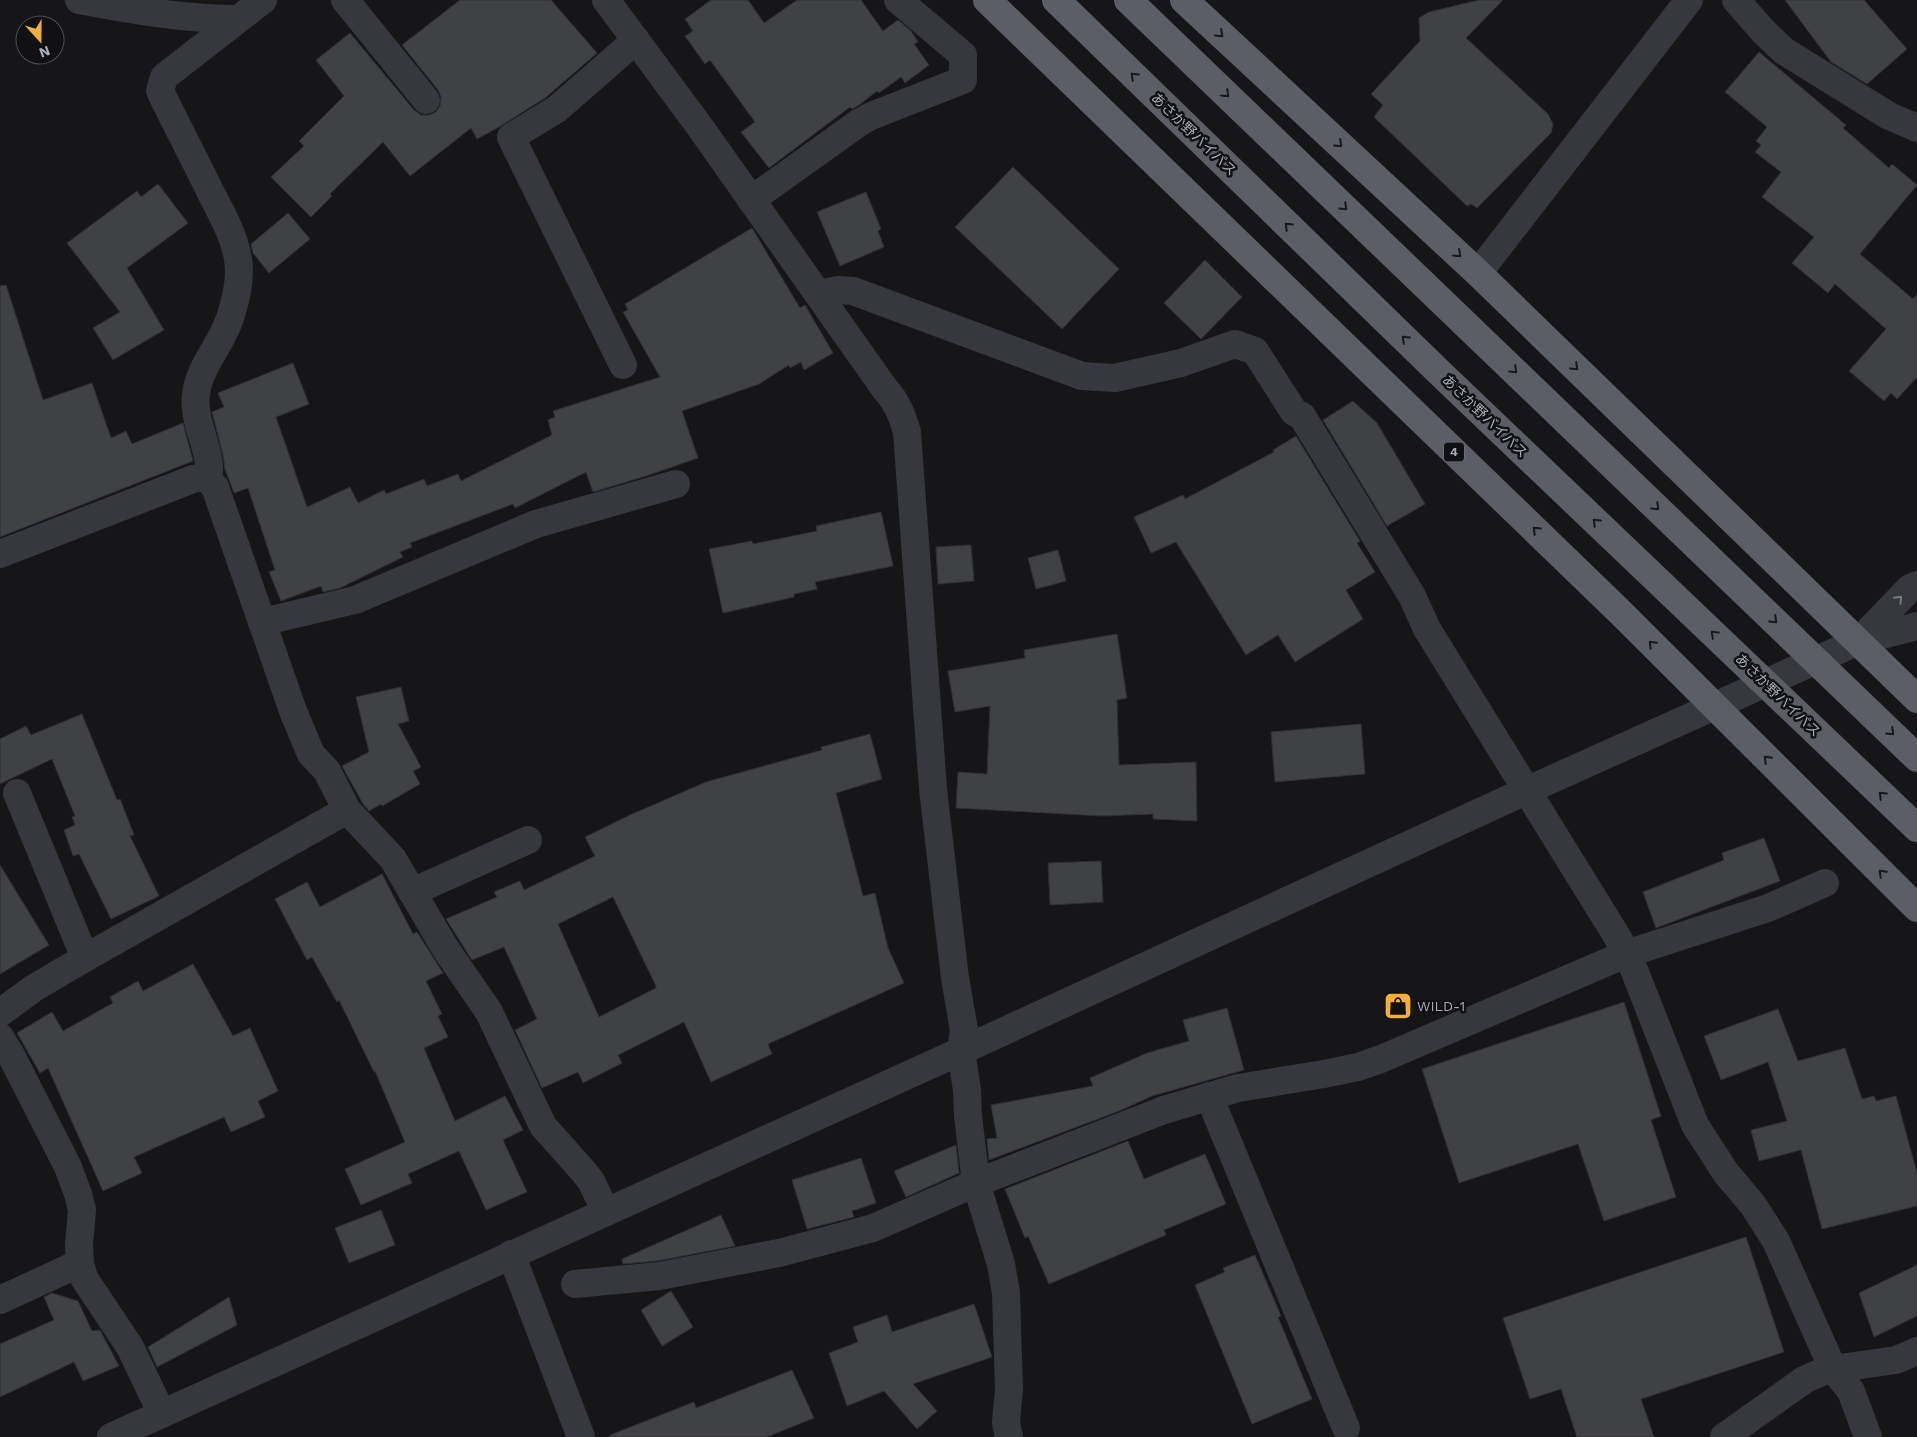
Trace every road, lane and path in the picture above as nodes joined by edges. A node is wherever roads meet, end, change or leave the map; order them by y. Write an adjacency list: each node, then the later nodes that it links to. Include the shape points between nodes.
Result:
1 (79, 0): 12 (street, via 186,17)
2 (263, 0): 12 (street)
3 (345, 0): 14 (street)
4 (606, 0): 13 (street)
5 (898, 0): 16 (street, via 963,55 963,80 860,122)
6 (987, 0): 28 (highway, 4, one-way to 6)
7 (1056, 0): 33 (highway, あさか野バイパス, one-way to 7, via 1440,373)
8 (1128, 0): 29 (highway, one-way to 29)
9 (1184, 0): 17 (highway, one-way to 17)
10 (1690, 0): 17 (street)
11 (1736, 0): 15 (street, via 1784,51 1889,116)
12 (238, 19): 20 (street, via 164,77 160,91 229,230 238,261 231,315 202,371 196,394 196,419 209,466)
13 (636, 40): 16 (street); 19 (street, via 557,109 511,137)
14 (426, 100)
15 (1917, 128)
16 (752, 200): 18 (street)
17 (1478, 273): 26 (highway, one-way to 26)
18 (818, 294): 30 (street, via 852,291 1082,376 1115,378 1181,363 1235,344 1255,351 1294,412 1302,416 1412,596 1427,629); 42 (street, via 895,400 907,432 933,788 964,1030)
19 (623, 365)
20 (208, 479): 22 (street, via 193,478); 24 (street, via 215,486)
21 (676, 484): 24 (street, via 536,524 355,600)
22 (0, 554)
23 (1917, 584): 26 (street, one-way to 23)
24 (262, 622): 32 (street, via 306,743 327,771)
25 (1917, 626): 26 (street)
26 (1858, 642): 27 (highway); 28 (street)
27 (1917, 699)
28 (1715, 707): 30 (street); 37 (highway, 4, one-way to 28)
29 (1917, 758)
30 (1528, 790): 38 (street); 42 (street)
31 (16, 793): 39 (street)
32 (347, 810): 36 (street, via 393,859); 39 (street)
33 (1917, 828)
34 (528, 840): 36 (street)
35 (1825, 883): 38 (street, via 1768,908)
36 (412, 892): 45 (street, via 489,1012 543,1126 591,1181)
37 (1917, 908)
38 (1626, 954): 43 (street, via 1358,1067); 51 (street, via 1695,1125 1776,1241)
39 (85, 958): 40 (street)
40 (0, 1012)
41 (0, 1037): 47 (street, via 63,1158 78,1194 82,1210)
42 (961, 1051): 44 (street); 45 (street)
43 (1209, 1096): 44 (street, via 1164,1110); 53 (street)
44 (976, 1183): 48 (street, via 873,1228 779,1252 659,1276); 56 (street, via 1006,1293 1009,1389 1006,1422)
45 (606, 1212): 46 (street)
46 (511, 1254): 52 (street); 55 (street)
47 (80, 1263): 49 (street); 52 (street, via 84,1278 130,1347)
48 (575, 1284)
49 (0, 1300)
50 (1917, 1351): 51 (street, via 1896,1360)
51 (1833, 1368): 57 (street, via 1804,1380); 58 (street, via 1851,1391)
52 (162, 1414): 54 (street)
53 (1346, 1428)
54 (111, 1437)
55 (581, 1437)
56 (1009, 1437)
57 (1724, 1437)
58 (1868, 1437)

